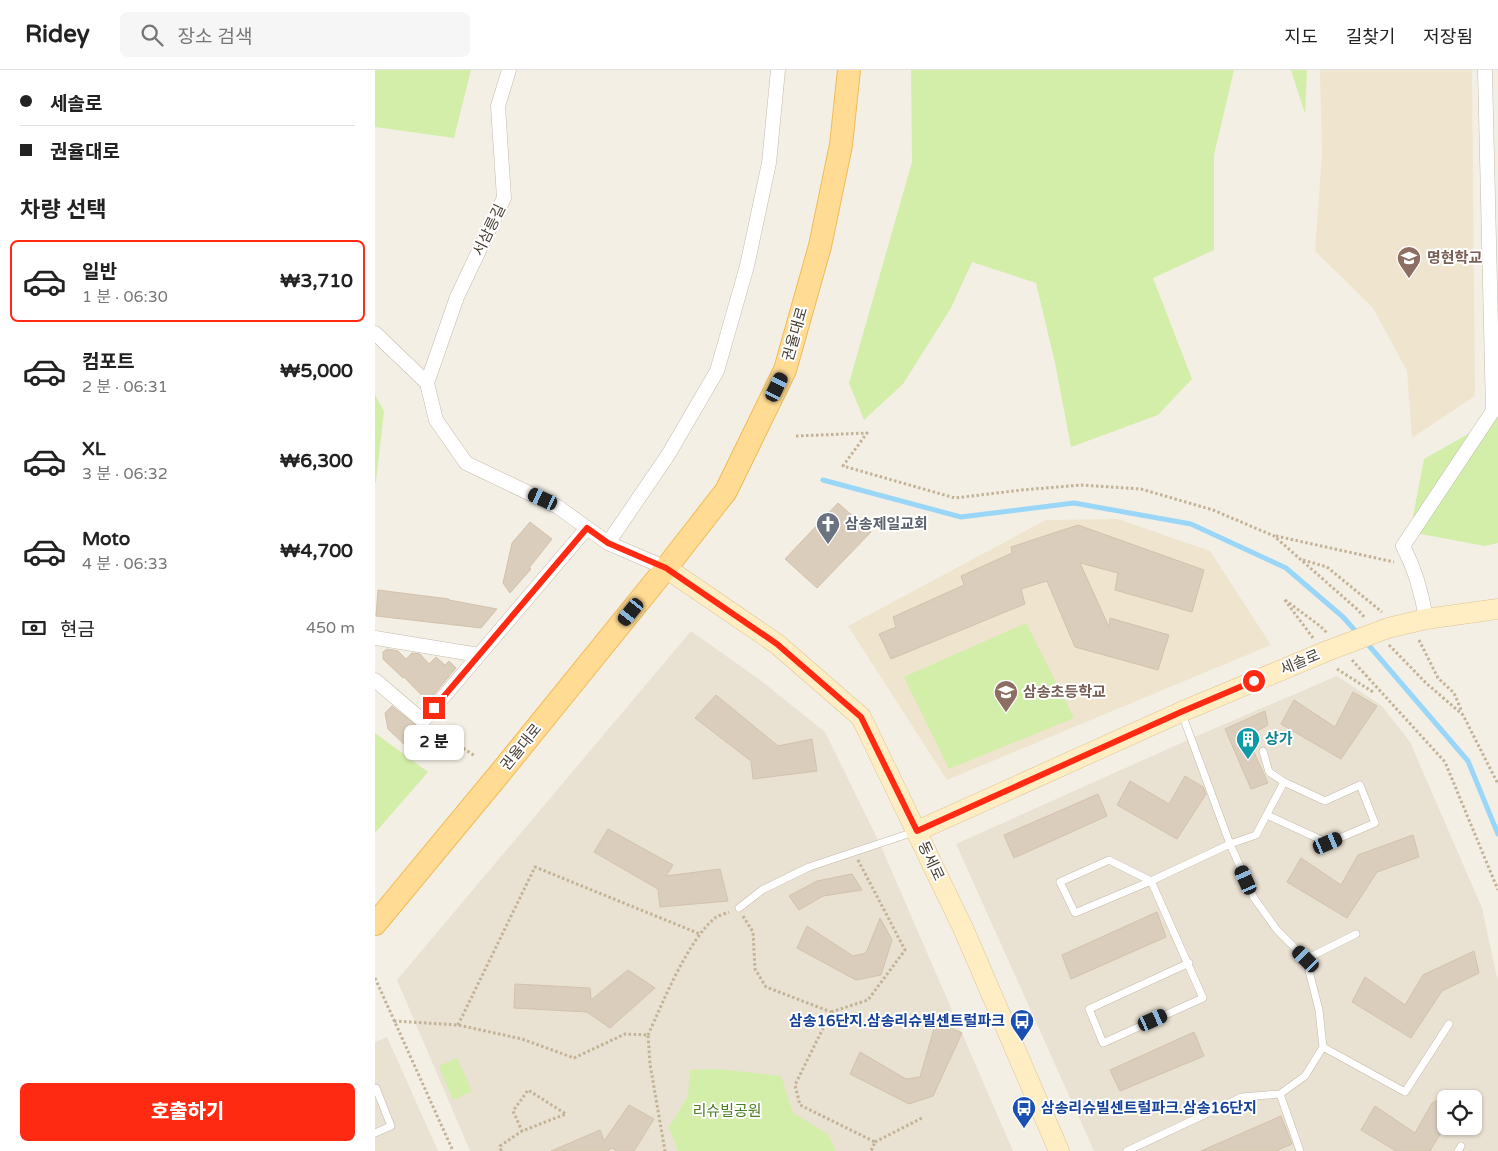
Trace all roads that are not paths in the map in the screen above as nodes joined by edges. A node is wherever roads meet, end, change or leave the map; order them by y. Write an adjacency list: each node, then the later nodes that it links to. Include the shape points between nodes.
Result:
1 (509, 70): 6 (street, 서삼릉길, via 498,106 504,198 457,297)
2 (778, 70): 8 (street, via 769,163 747,266 717,371 668,455)
3 (849, 70): 9 (main road, 권율대로, via 841,145 820,246 785,370 726,491)
4 (1485, 71): 11 (street, via 1493,411 1403,546 1413,567)
5 (375, 333): 6 (street)
6 (427, 383): 7 (street, via 436,420 466,463 558,507)
7 (587, 528): 8 (street); 13 (street)
8 (608, 543): 9 (street)
9 (666, 568): 19 (main road, 동세로, via 777,644 861,717); 23 (main road, 권율대로)
10 (1498, 609): 11 (main road)
11 (1426, 619): 15 (main road, 세솔로, bridge, via 1325,643)
12 (375, 638): 13 (street)
13 (479, 655): 14 (street, via 423,722)
14 (375, 680)
15 (1181, 712): 19 (main road, 세솔로); 20 (lane)
16 (1263, 751): 17 (lane, via 1269,772)
17 (1284, 782): 18 (lane); 18 (lane, via 1325,802 1359,785 1375,823 1328,843)
18 (1267, 816): 20 (lane, via 1256,835)
19 (917, 831): 22 (lane, via 809,868 762,890); 32 (main road, 동세로, via 963,928)
20 (1230, 844): 21 (lane); 25 (lane, via 1254,898 1277,930)
21 (1151, 881): 21 (lane, via 1075,913 1060,882 1109,860); 26 (lane)
22 (739, 908)
23 (375, 924)
24 (1356, 934): 25 (lane)
25 (1306, 959): 28 (lane, via 1319,1010)
26 (1189, 963): 26 (lane, via 1203,998 1103,1043 1089,1009)
27 (1449, 1024): 28 (lane, via 1405,1092)
28 (1323, 1047): 30 (lane, via 1305,1076)
29 (376, 1088): 31 (lane, via 391,1126)
30 (1280, 1094): 33 (lane, via 1242,1097); 34 (lane)
31 (375, 1133)
32 (1059, 1151)
33 (1127, 1151)
34 (1300, 1151)

